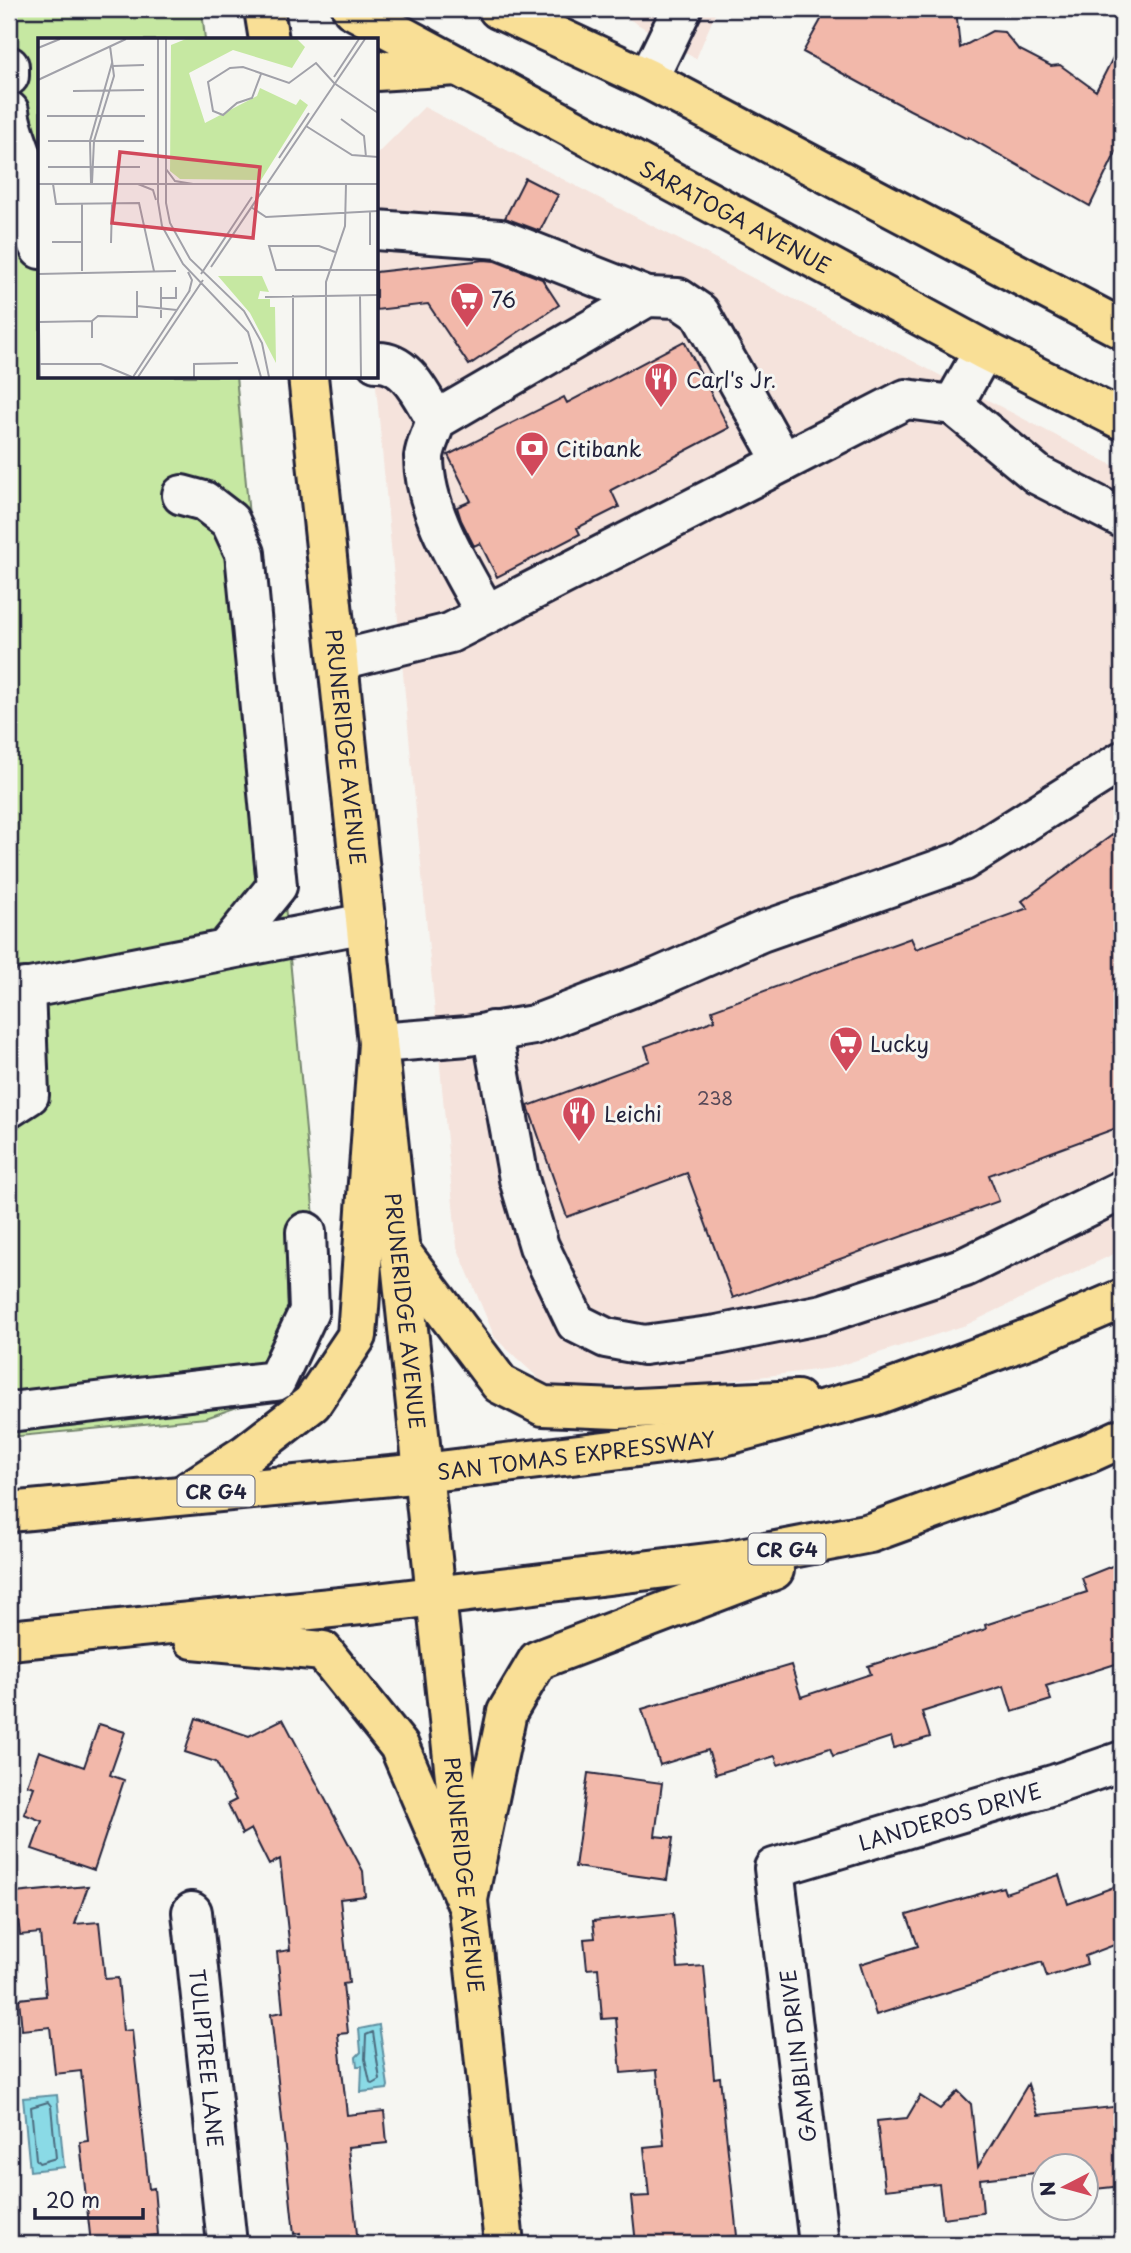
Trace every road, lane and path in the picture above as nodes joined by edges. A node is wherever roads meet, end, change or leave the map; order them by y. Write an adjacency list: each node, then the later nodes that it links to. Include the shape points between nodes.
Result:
1 (264, 9): 5 (main road)
2 (352, 9): 7 (main road, SARATOGA AVENUE)
3 (498, 9): 10 (main road)
4 (682, 9): 10 (street)
5 (269, 38)
6 (9, 66): 9 (street)
7 (457, 66): 8 (main road); 16 (main road, SARATOGA AVENUE)
8 (378, 71)
9 (9, 76)
10 (648, 79): 15 (main road)
11 (9, 111): 13 (street, via 26,170)
12 (378, 230): 14 (street, via 500,239)
13 (38, 242)
14 (647, 297): 20 (street); 22 (street, via 678,298 701,313)
15 (1122, 329)
16 (984, 350): 19 (street); 21 (main road, SARATOGA AVENUE)
17 (378, 362): 20 (street, via 403,371)
18 (308, 378): 26 (main road, PRUNERIDGE AVENUE)
19 (953, 405): 22 (street, via 906,400); 24 (street, via 1038,475)
20 (436, 420): 25 (street, via 424,455 432,501)
21 (1122, 420)
22 (783, 462): 25 (street)
23 (182, 495): 29 (street, via 204,501 230,520 245,553 262,712 277,886)
24 (1122, 518)
25 (486, 614): 26 (street, via 450,633)
26 (340, 660): 28 (main road, PRUNERIDGE AVENUE)
27 (1122, 761): 31 (street, via 963,862 761,932 657,978 534,1024)
28 (366, 923): 29 (street); 32 (main road, PRUNERIDGE AVENUE)
29 (226, 948): 30 (street)
30 (17, 990): 33 (street, via 29,1095)
31 (492, 1031): 32 (street); 34 (street, via 519,1179 539,1246 576,1322 606,1338 644,1345 823,1314 965,1267)
32 (378, 1043): 36 (main road, PRUNERIDGE AVENUE); 42 (main road, via 357,1336 312,1403)
33 (9, 1108)
34 (1122, 1190)
35 (306, 1232): 39 (street, via 309,1311 275,1381)
36 (400, 1251): 38 (main road, via 499,1384 543,1406 618,1409); 41 (main road, PRUNERIDGE AVENUE)
37 (1122, 1299): 38 (main road, SAN TOMAS EXPRESSWAY / CR G4)
38 (873, 1396): 41 (main road, SAN TOMAS EXPRESSWAY / CR G4, via 720,1437)
39 (9, 1412)
40 (1122, 1437): 44 (main road, CR G4)
41 (423, 1473): 42 (main road, SAN TOMAS EXPRESSWAY / CR G4); 45 (main road, PRUNERIDGE AVENUE)
42 (184, 1494): 43 (main road, SAN TOMAS EXPRESSWAY / CR G4)
43 (9, 1512)
44 (870, 1533): 45 (main road, CR G4, via 724,1561); 50 (main road, via 538,1660 507,1712)
45 (437, 1595): 46 (main road, CR G4); 50 (main road, PRUNERIDGE AVENUE)
46 (103, 1630): 47 (main road, CR G4); 50 (main road, via 323,1651 400,1746)
47 (9, 1640)
48 (1122, 1761): 49 (street, LANDEROS DRIVE)
49 (774, 1868): 54 (street, GAMBLIN DRIVE)
50 (467, 1904): 53 (main road, PRUNERIDGE AVENUE)
51 (192, 1912): 52 (street, TULIPTREE LANE)
52 (227, 2244)
53 (504, 2244)
54 (819, 2244)

